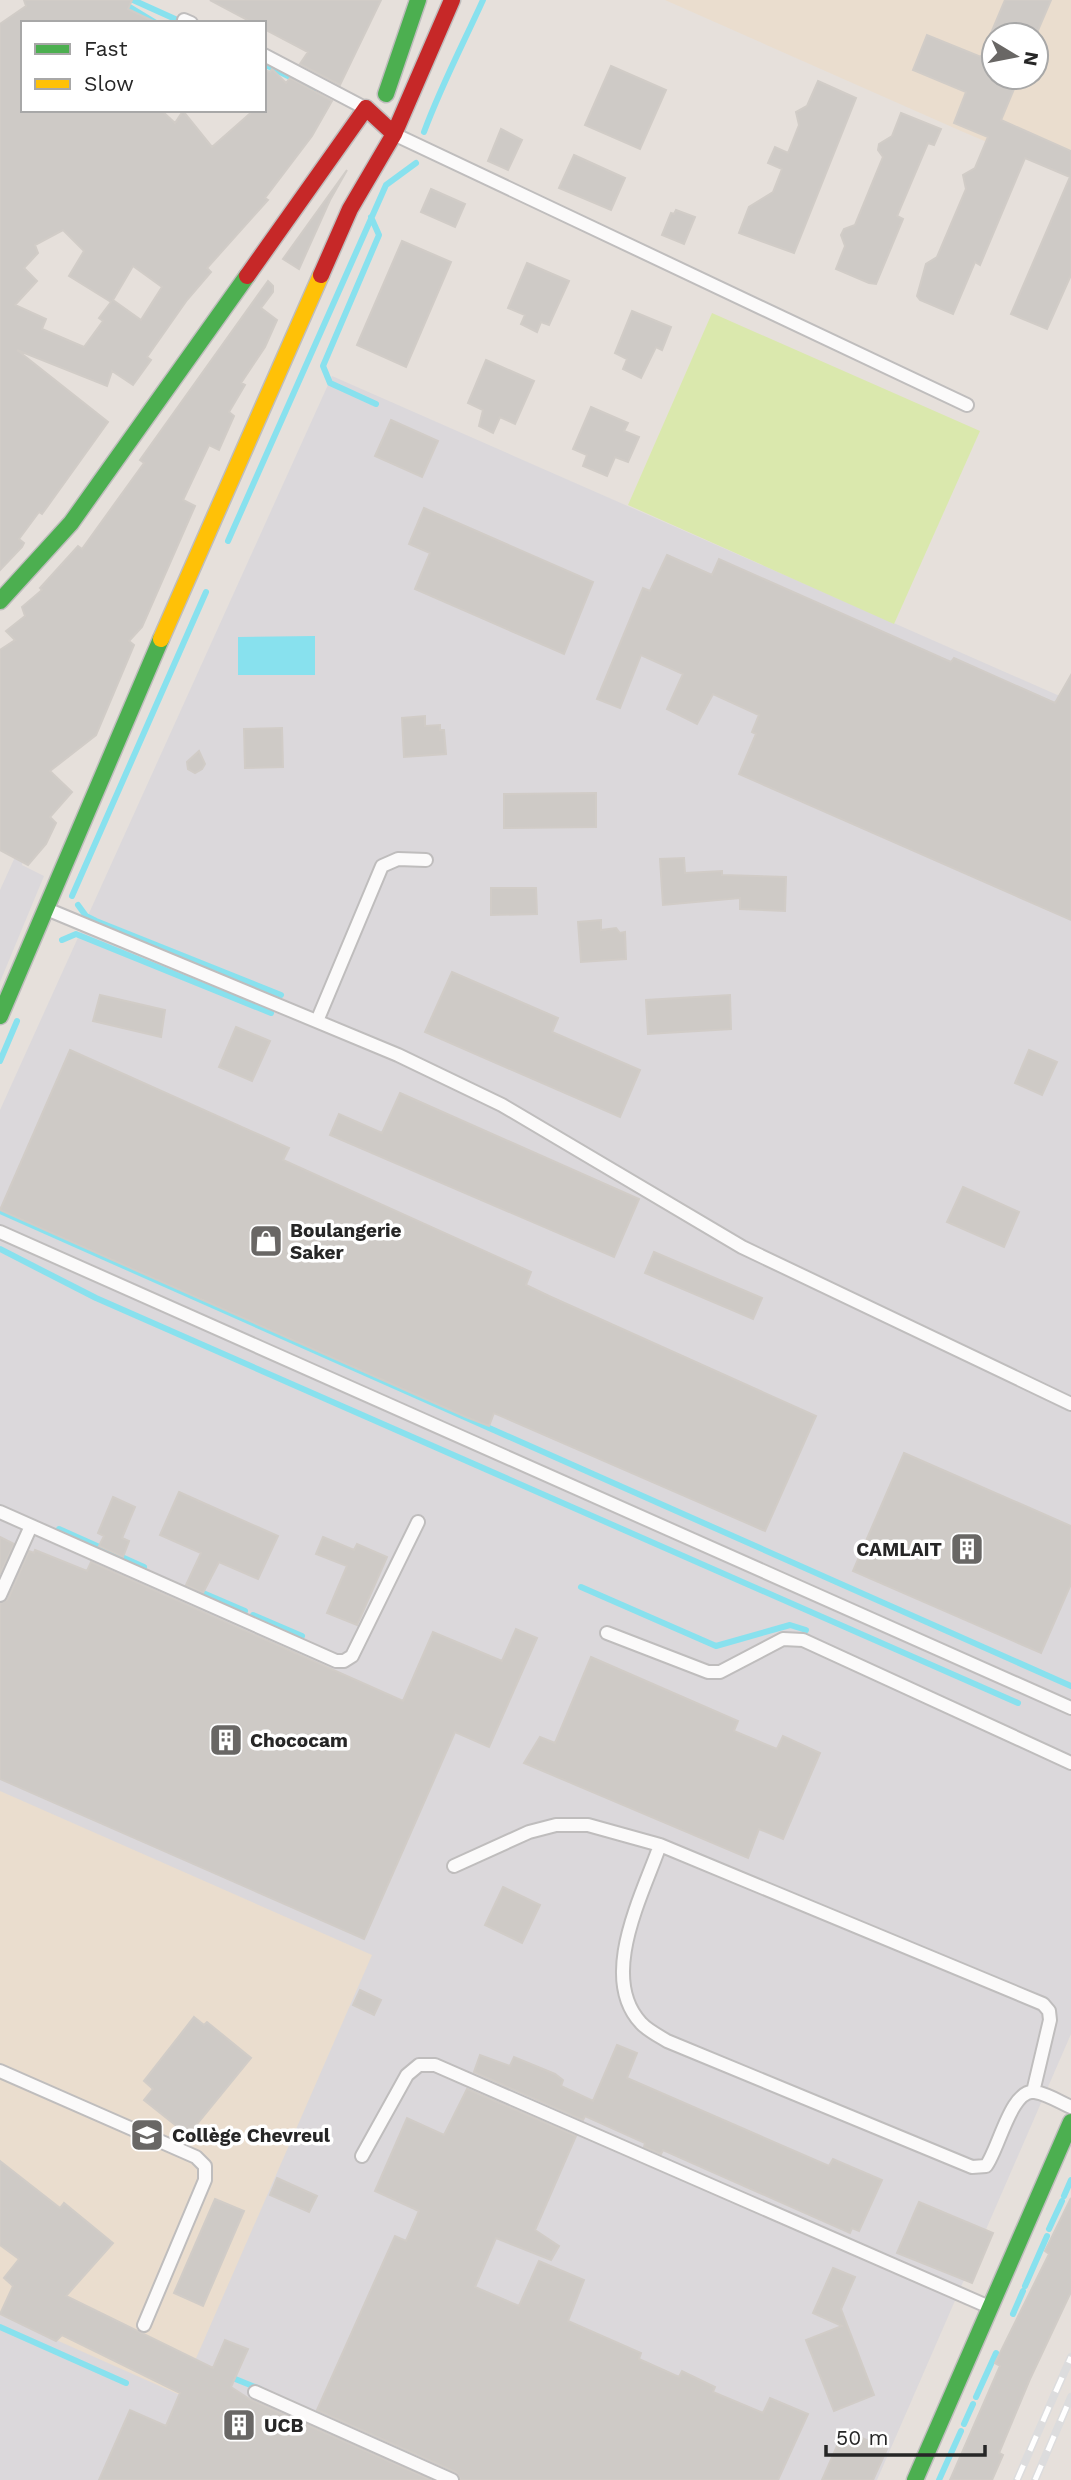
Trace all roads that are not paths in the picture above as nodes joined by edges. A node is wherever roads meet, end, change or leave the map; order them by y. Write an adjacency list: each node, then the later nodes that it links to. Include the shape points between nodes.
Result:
1 (418, 0): 4 (main road)
2 (452, 0): 5 (main road)
3 (266, 56): 4 (lane)
4 (372, 113): 5 (main road); 6 (main road); 8 (main road, via 71,523)
5 (394, 134): 6 (main road); 7 (lane)
6 (372, 171): 10 (main road, via 350,209 195,559)
7 (967, 405)
8 (0, 601)
9 (426, 860): 12 (lane, via 398,859 382,866)
10 (46, 909): 11 (main road); 12 (lane)
11 (0, 1016)
12 (317, 1021): 14 (lane, via 502,1105 742,1247)
13 (0, 1232): 20 (lane)
14 (1071, 1404)
15 (0, 1512): 17 (lane)
16 (418, 1522): 17 (lane, via 352,1656 344,1661)
17 (31, 1526): 18 (lane)
18 (0, 1595)
19 (607, 1633): 21 (lane, via 708,1672 720,1672 783,1639 803,1640)
20 (1071, 1708)
21 (1071, 1763)
22 (660, 1844): 23 (lane, via 588,1825 556,1825); 25 (lane, via 1043,2004 1050,2020); 25 (lane, via 623,1949 624,1990 640,2022 667,2041 972,2167 986,2166 1016,2100)
23 (454, 1866)
24 (0, 2071): 30 (lane, via 196,2157 205,2166 205,2180)
25 (1033, 2092): 26 (lane)
26 (1071, 2107)
27 (1071, 2122): 29 (main road)
28 (362, 2156): 29 (lane, via 407,2075 419,2065 435,2065)
29 (991, 2308): 33 (main road)
30 (145, 2325)
31 (256, 2392): 32 (lane)
32 (452, 2480)
33 (915, 2480)

